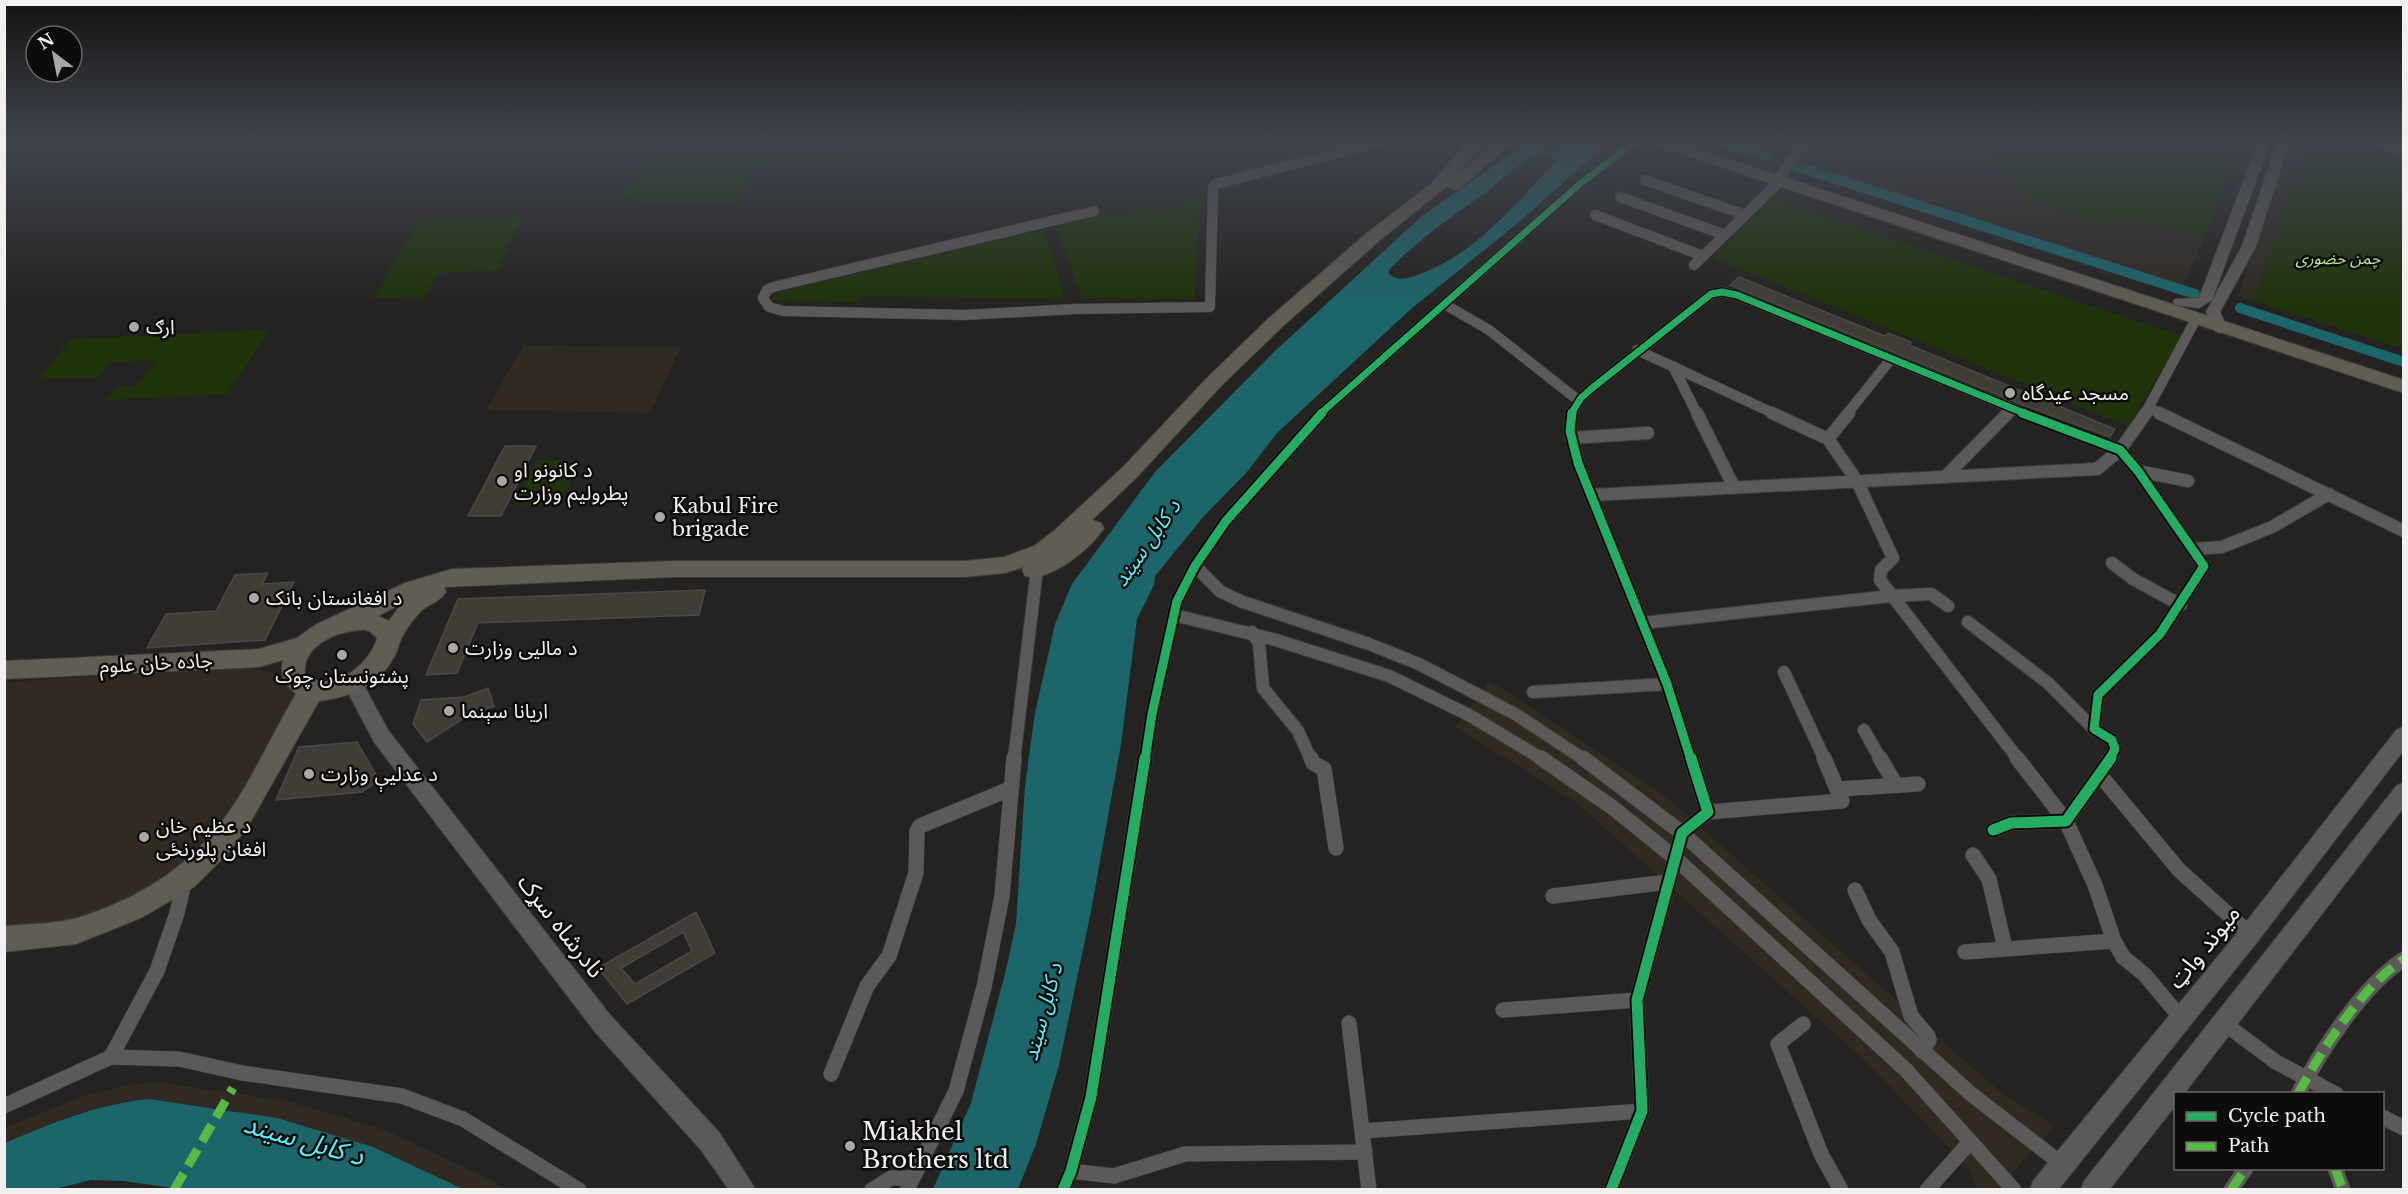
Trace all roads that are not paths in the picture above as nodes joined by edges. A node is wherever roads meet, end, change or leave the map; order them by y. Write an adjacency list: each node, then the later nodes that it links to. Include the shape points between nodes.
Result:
1 (1213, 196): 11 (street, via 1210,307 966,315 783,311 769,307 763,298 767,290 781,285)
2 (1426, 196): 51 (highway, via 1276,322 1130,472 1042,552 1005,565 965,569 674,570 452,577 428,583)
3 (1439, 196): 45 (highway, via 1288,327 1076,545)
4 (1567, 196): 19 (street)
5 (1620, 196): 14 (street)
6 (1690, 196): 13 (street)
7 (1761, 196): 13 (street)
8 (1840, 196): 17 (highway)
9 (2244, 196): 18 (main road, via 2205,300 2199,304)
10 (2266, 196): 21 (main road)
11 (1094, 211)
12 (1595, 215): 15 (street)
13 (1745, 215): 14 (street)
14 (1725, 235): 15 (street)
15 (1703, 256): 16 (street)
16 (1694, 265)
17 (2099, 282): 18 (highway); 20 (highway)
18 (2180, 302): 21 (highway)
19 (1446, 305): 27 (street, via 1489,330); 44 (street, via 1301,434 1226,521)
20 (2196, 319): 21 (highway); 28 (street)
21 (2217, 320): 25 (highway); 26 (highway)
22 (1637, 350): 23 (street, via 1711,294 1722,292); 24 (street); 27 (street)
23 (1891, 359): 29 (street); 32 (street)
24 (1673, 366): 32 (street); 38 (street)
25 (2403, 374)
26 (2403, 387)
27 (1578, 400): 31 (street, via 1569,416)
28 (2149, 408): 33 (street); 39 (street)
29 (2012, 409): 33 (street); 35 (street)
30 (1648, 433): 31 (street)
31 (1571, 438): 40 (street)
32 (1828, 439): 37 (street)
33 (2120, 450): 34 (street); 35 (street, via 2097,469)
34 (2138, 471): 36 (street); 42 (street)
35 (1945, 477): 37 (street)
36 (2188, 481)
37 (1857, 482): 38 (street); 46 (street, via 1893,558 1879,574)
38 (1734, 487): 40 (street)
39 (2329, 494): 41 (street); 42 (street, via 2272,527 2222,547)
40 (1592, 495): 52 (street)
41 (2403, 531)
42 (2194, 549): 47 (street, via 2204,566)
43 (2112, 563): 47 (street)
44 (1195, 566): 49 (street); 75 (street, via 1221,592 1419,664 1517,715 1609,776)
45 (1037, 569): 54 (highway, via 1008,578 976,581 638,582 444,589 413,605); 69 (street)
46 (1891, 596): 48 (street, via 1931,594); 52 (street); 73 (street)
47 (2181, 605): 63 (street, via 2160,634 2098,695)
48 (1948, 606)
49 (1174, 615): 53 (street); 111 (street, via 1152,714 1091,1097)
50 (1968, 622): 63 (street, via 2048,683)
51 (344, 623): 54 (highway, via 375,623 382,626); 55 (highway, via 330,627)
52 (1643, 623): 60 (street)
53 (1252, 632): 76 (street, via 1259,643 1263,688 1298,731 1313,763 1324,769); 78 (street, via 1395,679 1444,703 1550,764 1639,827)
54 (389, 638): 59 (highway, via 389,647 377,667)
55 (306, 644): 56 (highway, جادہ خان علوم, via 259,658); 61 (highway, via 293,663 293,672)
56 (4, 670)
57 (1784, 672): 70 (street)
58 (4, 682): 61 (highway, جادہ خان علوم, via 256,669)
59 (353, 683): 61 (highway, via 327,690); 114 (main road, نادرشاه سړک, via 381,736 603,1024 710,1141)
60 (1667, 684): 62 (street); 72 (street)
61 (305, 685): 79 (highway, via 304,702 242,813 221,843)
62 (1533, 692)
63 (2094, 729): 66 (street, via 2112,740 2115,749)
64 (1864, 730): 68 (street)
65 (2403, 735): 83 (main road, میوند واټ)
66 (2100, 775): 73 (street); 83 (street, via 2179,870)
67 (1918, 784): 68 (street)
68 (1896, 785): 70 (street)
69 (1010, 789): 97 (street, via 920,826 916,873 889,956 884,968 873,975 867,986); 112 (street, via 1002,896 984,987 957,1091)
70 (1839, 789): 72 (street, via 1842,801)
71 (2403, 791): 94 (main road)
72 (1708, 812): 75 (street)
73 (2066, 821): 74 (street, via 2011,823); 85 (street, via 2095,885)
74 (1993, 830)
75 (1682, 833): 78 (street); 95 (street)
76 (1336, 848)
77 (1973, 855): 86 (street, via 1992,885)
78 (1675, 858): 80 (street); 106 (street, via 1905,1070)
79 (185, 879): 84 (highway, via 140,905 87,928); 96 (street, via 157,971)
80 (1668, 882): 82 (street); 89 (street)
81 (1855, 890): 95 (street, via 1869,920 1892,952 1911,1016 1928,1036)
82 (1553, 896)
83 (2250, 934): 91 (main road, میوند واټ)
84 (4, 939)
85 (2114, 941): 86 (street); 91 (street, via 2123,957 2145,975)
86 (2005, 948): 87 (street)
87 (1965, 952)
88 (2403, 959): 98 (street, via 2382,977)
89 (1637, 1000): 90 (street); 102 (street)
90 (1503, 1010)
91 (2181, 1018): 108 (main road, میوند واټ)
92 (1348, 1023): 105 (street)
93 (1803, 1024): 119 (street, via 1778,1044 1821,1154)
94 (2225, 1024): 98 (street, via 2276,1062); 123 (main road)
95 (1923, 1051): 108 (street)
96 (111, 1057): 101 (street); 113 (street, via 179,1059 402,1096 463,1119)
97 (831, 1074)
98 (2306, 1078): 99 (street); 100 (street)
99 (2299, 1092)
100 (2332, 1092)
101 (4, 1106)
102 (1642, 1111): 105 (street); 118 (street)
103 (2384, 1118): 104 (street)
104 (2403, 1128)
105 (1363, 1131): 107 (street)
106 (1970, 1142): 120 (street); 121 (street)
107 (1365, 1152): 111 (street, via 1192,1153 1114,1176); 117 (street)
108 (2062, 1165): 122 (main road, میوند واټ)
109 (2245, 1170): 124 (street)
110 (2336, 1170): 125 (street)
111 (1071, 1171): 116 (street)
112 (910, 1184): 115 (street, via 891,1178)
113 (579, 1190)
114 (744, 1190)
115 (872, 1190)
116 (1063, 1190)
117 (1369, 1190)
118 (1611, 1190)
119 (1841, 1190)
120 (1927, 1190)
121 (2014, 1190)
122 (2042, 1190)
123 (2093, 1190)
124 (2231, 1190)
125 (2343, 1190)

